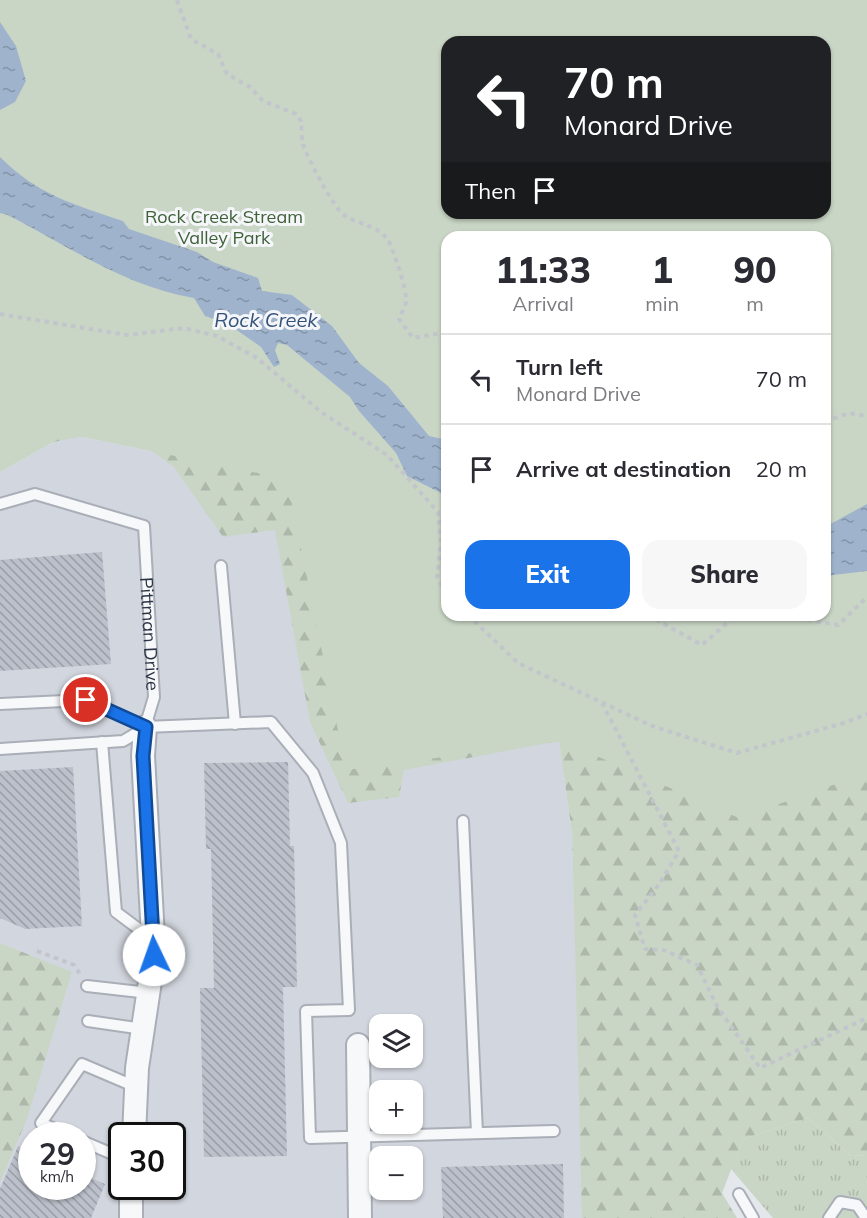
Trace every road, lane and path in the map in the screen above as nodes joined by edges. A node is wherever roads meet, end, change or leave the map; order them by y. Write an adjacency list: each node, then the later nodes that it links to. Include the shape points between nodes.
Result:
1 (177, 0): 3 (path, via 191,39 218,54 228,74 250,87 263,101 296,114 302,121 302,142 310,162 319,173 326,194 344,215 367,224 387,240 406,301 399,319 413,338)
2 (0, 314): 7 (path, via 127,335 183,328 217,336 257,358 321,412 387,455 438,512)
3 (441, 333)
4 (867, 416): 5 (path, via 849,413)
5 (831, 418)
6 (0, 504): 20 (lane, Pittman Drive, via 35,494 144,526 154,698)
7 (441, 543)
8 (441, 543): 10 (path, via 437,577)
9 (222, 566): 19 (lane)
10 (441, 584)
11 (867, 597): 15 (path, via 838,625)
12 (474, 621): 16 (path, via 518,663)
13 (659, 621): 14 (path, via 702,645)
14 (729, 621)
15 (815, 621)
16 (602, 703): 18 (path, via 652,726 737,753); 28 (path, via 679,851 635,915 645,949 664,951 697,965 717,1006 760,1068)
17 (0, 704): 20 (lane, via 86,700)
18 (867, 714)
19 (235, 724): 20 (lane); 37 (lane, via 271,722 313,773 341,843 348,1010 306,1011 310,1138)
20 (146, 727): 21 (lane, via 123,741); 24 (street, Pittman Drive, via 143,756)
21 (102, 742): 22 (lane); 24 (lane, via 116,912)
22 (0, 749)
23 (463, 821): 36 (lane)
24 (153, 940): 27 (street, Pittman Drive)
25 (38, 951): 26 (path, via 74,965)
26 (87, 986): 27 (lane)
27 (149, 993): 30 (street, Pittman Drive)
28 (867, 1018)
29 (88, 1022): 30 (lane)
30 (143, 1029): 32 (street, Pittman Drive)
31 (358, 1045): 37 (street)
32 (137, 1087): 33 (lane, via 82,1064); 34 (street, Pittman Drive)
33 (42, 1122)
34 (135, 1122)
35 (554, 1131): 36 (lane)
36 (477, 1134): 37 (lane)
37 (358, 1138): 41 (street)
38 (739, 1194): 42 (lane)
39 (131, 1200): 40 (street)
40 (131, 1218)
41 (360, 1218)
42 (753, 1218)
43 (830, 1218): 44 (lane, via 840,1202 857,1205)
44 (866, 1218)

